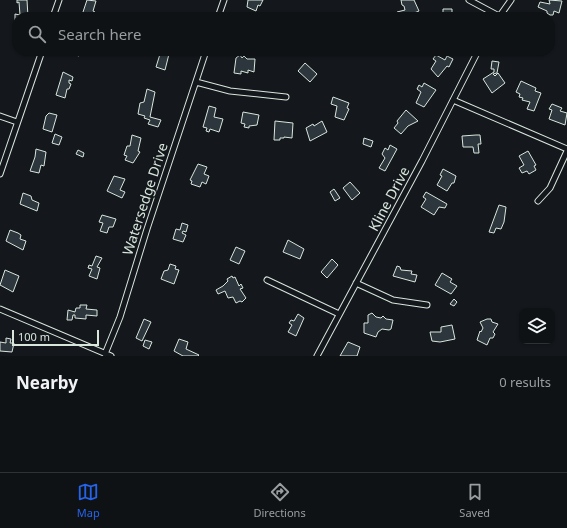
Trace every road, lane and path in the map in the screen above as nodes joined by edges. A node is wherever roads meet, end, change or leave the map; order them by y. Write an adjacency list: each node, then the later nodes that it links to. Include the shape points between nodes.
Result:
1 (59, 0): 5 (street)
2 (224, 0): 6 (street)
3 (469, 0): 7 (street)
4 (511, 0): 8 (street)
5 (55, 12)
6 (220, 12)
7 (492, 12)
8 (502, 12)
9 (40, 56): 16 (street)
10 (204, 56): 12 (street, Watersedge Drive)
11 (475, 56): 14 (street, Kline Drive)
12 (196, 82): 13 (street, via 230,91); 25 (street, Watersedge Drive, via 120,317)
13 (286, 97)
14 (453, 100): 17 (street); 21 (street, Kline Drive)
15 (0, 116): 16 (street)
16 (17, 122): 18 (street)
17 (567, 150): 19 (street, via 550,188)
18 (0, 174)
19 (538, 201)
20 (267, 280): 24 (street)
21 (356, 283): 22 (street, via 393,300); 24 (street, Kline Drive)
22 (427, 305)
23 (0, 309): 25 (street)
24 (339, 314): 27 (street, Kline Drive)
25 (105, 354): 26 (street)
26 (111, 356)
27 (317, 356)

